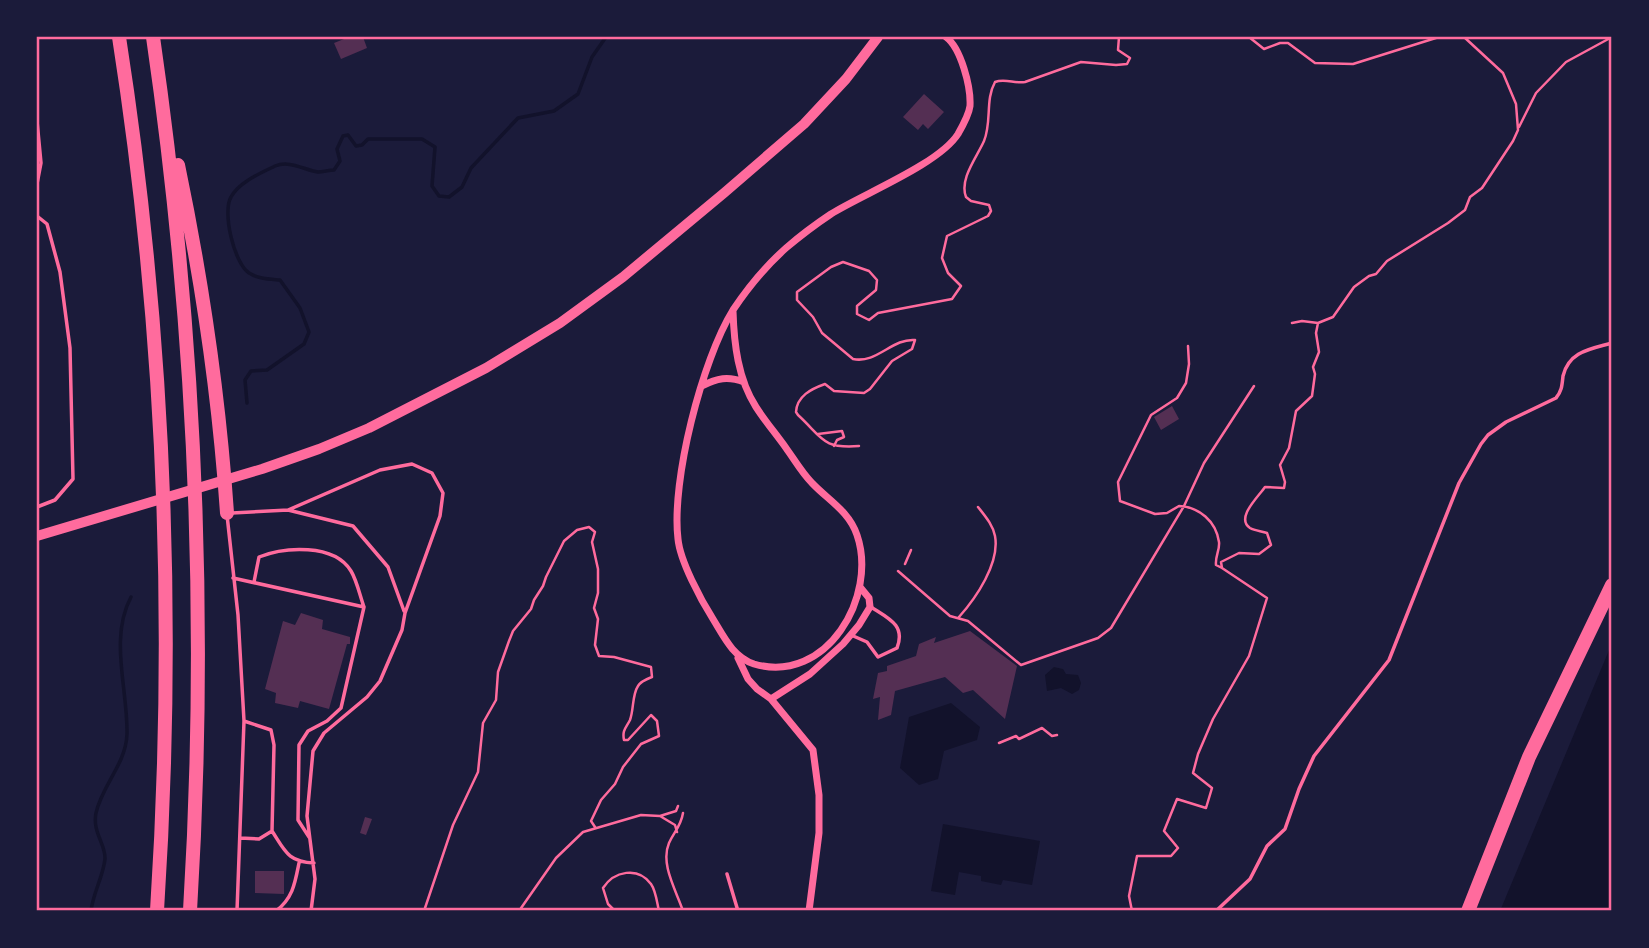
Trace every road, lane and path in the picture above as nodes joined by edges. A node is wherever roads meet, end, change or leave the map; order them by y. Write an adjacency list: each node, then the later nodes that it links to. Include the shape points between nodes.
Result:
1 (119, 37): 61 (highway, via 149,282 162,483 165,695)
2 (153, 37): 10 (highway)
3 (878, 37): 31 (main road, via 804,124 623,277 486,369 319,449)
4 (946, 37): 15 (street, via 954,43 965,74 970,107 957,137 930,160 830,215 786,248)
5 (1119, 37): 23 (path, via 1118,50 1130,58 1127,64 1081,62 1025,82 995,82 989,95 986,134 964,188 966,197 989,205 991,211 947,236 942,258 961,286 952,299 878,313 869,320 857,314 857,306 876,290 877,280 869,271 843,262 797,292 797,300 822,333 853,359 871,359 896,343 915,340 912,349 892,361 864,393 834,391 825,384 803,397 796,412)
6 (1250, 37): 7 (path, via 1264,49 1288,43 1315,63 1343,65)
7 (1438, 37)
8 (1464, 37): 12 (path, via 1503,73 1516,104)
9 (1612, 37): 12 (path, via 1566,62 1535,93)
10 (158, 71): 30 (highway, via 209,334); 62 (highway, via 183,293 196,505 198,693)
11 (37, 121): 13 (lane, via 41,163)
12 (1518, 130): 17 (path, via 1465,210 1387,261 1348,293 1333,317)
13 (37, 184)
14 (37, 216): 27 (lane, via 47,223 60,272 70,348 73,479 55,500)
15 (733, 311): 20 (street, via 734,343); 21 (street)
16 (1292, 323): 17 (path)
17 (1318, 323): 34 (path, via 1314,386 1296,411 1289,448 1280,465 1284,488 1265,487 1245,519 1252,529 1268,533 1271,545 1259,554 1239,553 1228,558 1221,562)
18 (1612, 343): 74 (lane, via 1572,357 1556,398 1506,422 1481,444 1459,484 1389,660 1314,756 1285,830 1267,846 1250,879)
19 (1188, 346): 26 (path, via 1186,383 1177,398 1151,415 1118,482 1120,501 1149,512 1161,514)
20 (744, 382): 21 (street, via 719,378); 39 (street, via 755,406 811,482 841,509 856,533)
21 (702, 386): 45 (street, via 681,466 678,543 701,600)
22 (1254, 386): 26 (path, via 1203,463)
23 (817, 434): 24 (path); 24 (path, via 842,431 844,436)
24 (834, 446): 25 (path)
25 (859, 446)
26 (1184, 506): 34 (path, via 1201,512 1214,528 1219,546 1216,565); 43 (path, via 1111,628 1098,638 1021,665)
27 (37, 507)
28 (978, 507): 43 (path, via 992,526 996,547 985,578)
29 (288, 510): 30 (lane); 42 (lane, via 353,526 388,567); 42 (lane, via 380,470 412,464 432,473 443,493 440,516)
30 (227, 513): 36 (lane)
31 (37, 536)
32 (911, 550): 33 (path)
33 (905, 564)
34 (1222, 568): 73 (path, via 1267,598 1249,656 1198,754 1193,773 1212,788 1206,808 1177,799 1164,831 1178,848 1171,856 1138,856 1129,896)
35 (898, 571): 43 (path, via 950,616)
36 (233, 578): 37 (lane); 47 (lane)
37 (254, 582): 40 (lane); 40 (lane, via 259,557 306,548 335,556 350,569)
38 (1612, 585): 75 (highway, via 1530,757)
39 (860, 587): 41 (street); 45 (street, via 845,623 810,660 794,667 770,667)
40 (364, 607): 57 (lane, via 341,708 308,731 299,745 298,820)
41 (870, 607): 44 (street); 44 (lane, via 898,628 897,648 878,657 867,642)
42 (405, 613): 57 (lane, via 380,681 324,733 313,751 307,816)
43 (959, 617)
44 (851, 635): 46 (street, via 810,674)
45 (737, 655): 46 (street, via 748,678)
46 (771, 699): 72 (street, via 813,750 819,833)
47 (244, 721): 54 (lane, via 271,730); 56 (lane)
48 (1057, 734): 49 (path, via 1052,736 1042,728)
49 (999, 743)
50 (678, 806): 52 (path)
51 (683, 813): 55 (path)
52 (660, 816): 53 (path, via 640,815); 55 (path, via 675,825)
53 (595, 827): 66 (path, via 591,821 623,767 641,744 659,736 651,715 628,740 622,737 638,686 652,677 652,671 640,663 599,656 596,650 598,569 592,542 595,533 589,527 564,541 531,609 513,631 498,672 496,700 483,723 478,772 453,825); 67 (path, via 583,832 556,858)
54 (272, 831): 56 (lane, via 259,839); 58 (lane, via 287,855)
55 (677, 832): 70 (path, via 666,852 666,866)
56 (240, 838): 63 (lane)
57 (310, 839): 59 (lane)
58 (299, 863): 59 (lane); 64 (lane, via 293,891)
59 (314, 863): 65 (lane)
60 (727, 874): 71 (lane)
61 (157, 911)
62 (190, 911)
63 (237, 911)
64 (276, 911)
65 (311, 911)
66 (424, 911)
67 (519, 911)
68 (615, 911): 69 (path, via 603,888 613,876 629,872 649,882)
69 (659, 911)
70 (683, 911)
71 (738, 911)
72 (809, 911)
73 (1132, 911)
74 (1216, 911)
75 (1468, 911)

